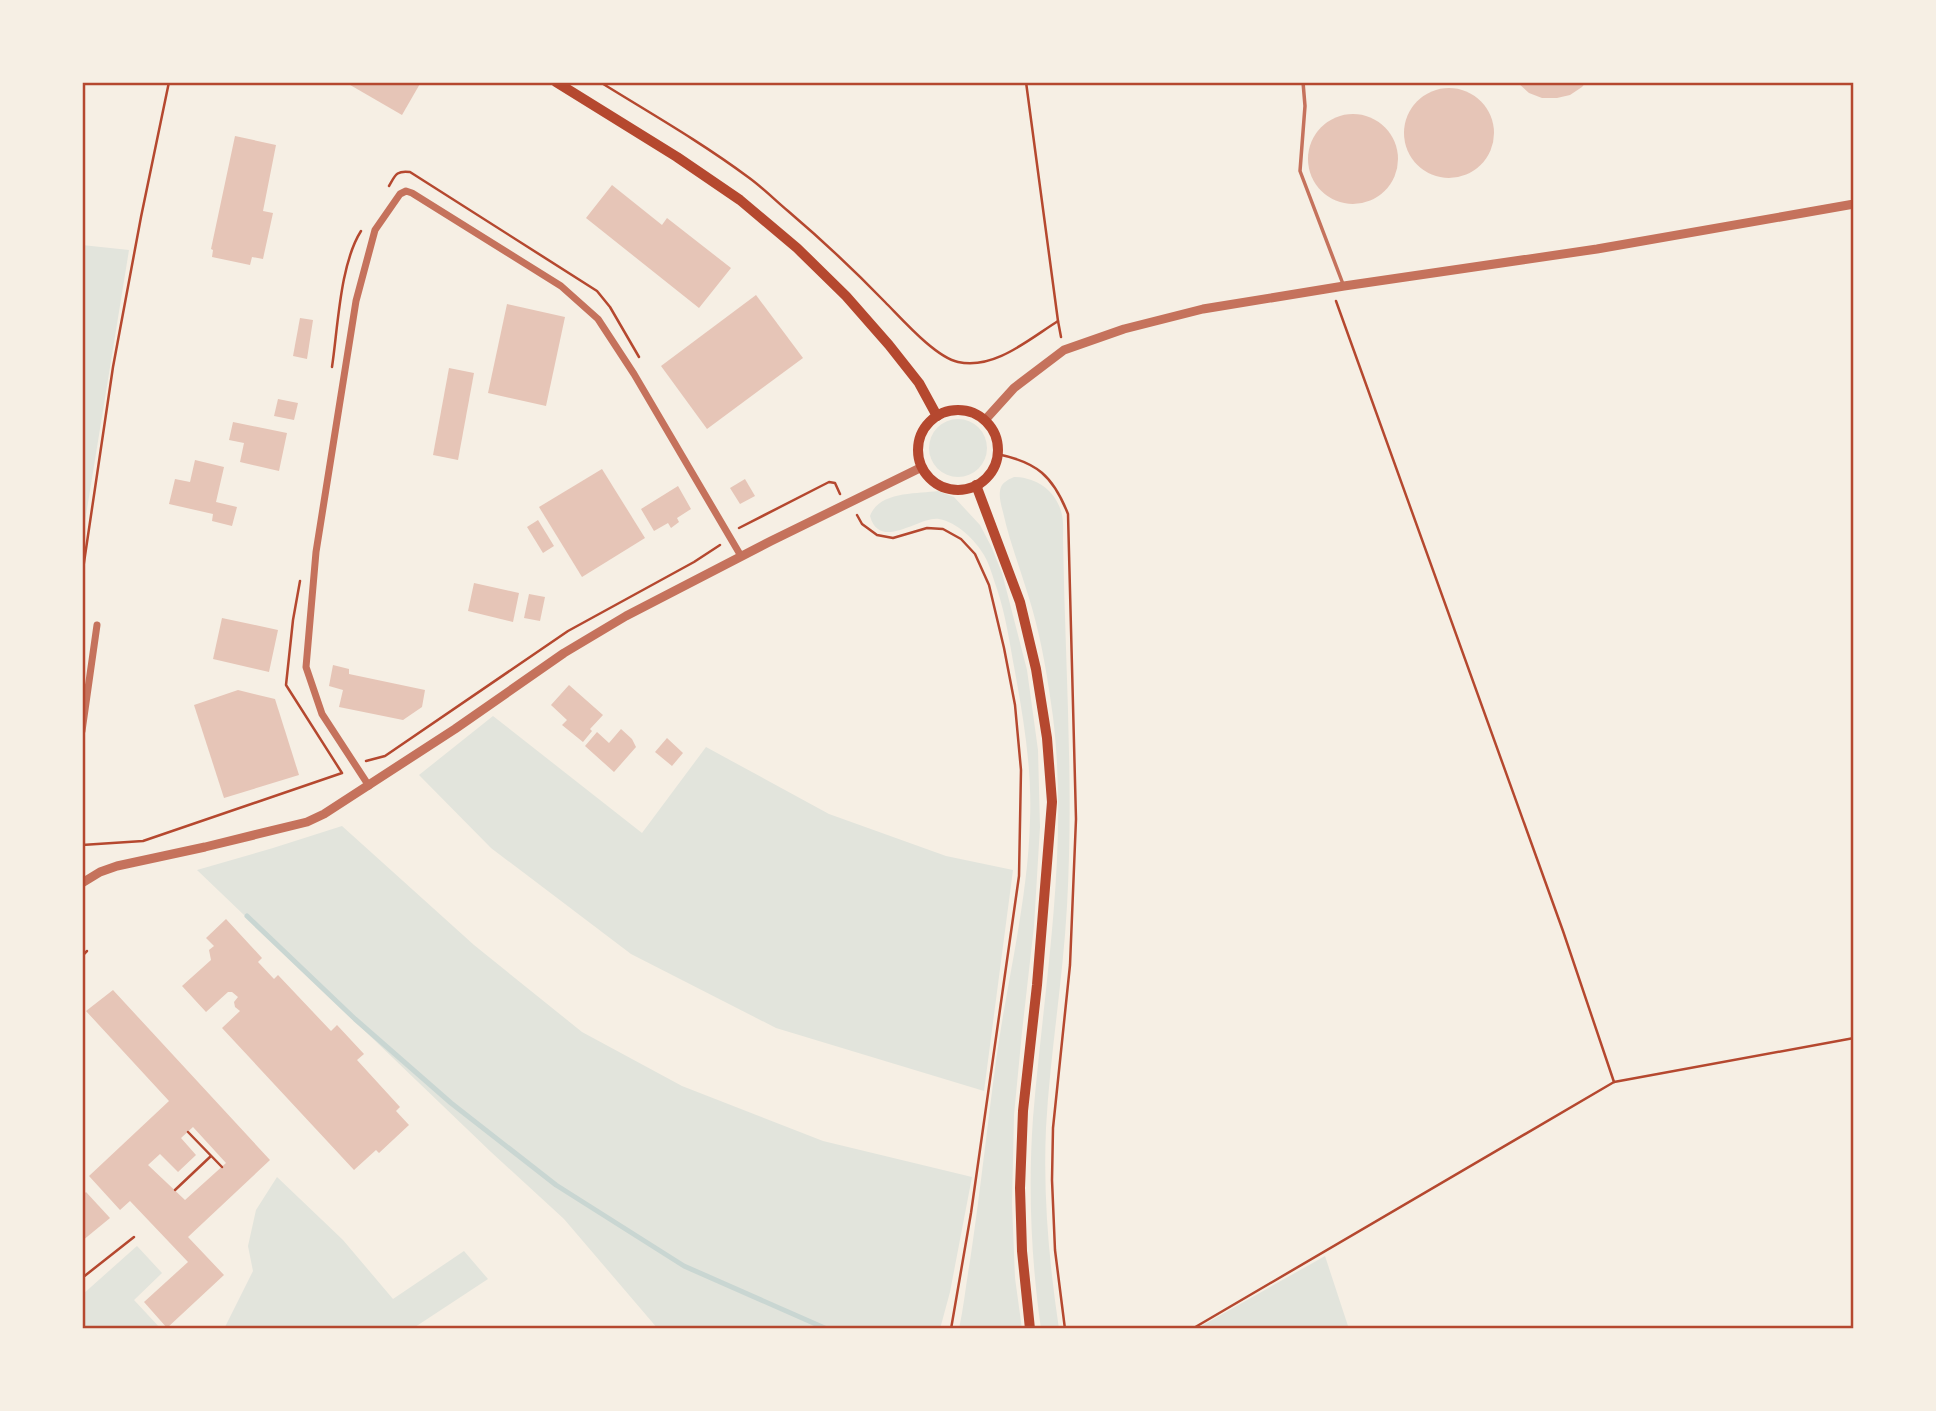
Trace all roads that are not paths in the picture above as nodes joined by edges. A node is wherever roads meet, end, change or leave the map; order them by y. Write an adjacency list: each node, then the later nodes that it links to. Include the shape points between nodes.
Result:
1 (556, 82): 5 (main road, via 740,200 797,248 889,345 919,383)
2 (1303, 82): 4 (lane, via 1300,171)
3 (1854, 204): 4 (street, via 1597,249)
4 (1343, 286): 6 (street, via 1203,309 1124,328 1064,350 1014,388)
5 (937, 416): 6 (main road, via 962,410); 7 (main road, via 928,423 918,444)
6 (985, 421): 8 (main road, via 992,430 997,454 990,472)
7 (922, 467): 8 (main road, via 939,485 951,489); 9 (street)
8 (976, 485): 14 (main road, via 1020,602 1036,669 1052,802 1023,1111 1022,1251)
9 (741, 556): 12 (street, via 564,653); 12 (street, via 598,319 561,286 412,193 400,194 375,230 356,301 316,552 306,667 321,714)
10 (97, 625): 11 (street)
11 (82, 731)
12 (369, 786): 13 (street, via 307,822 117,866)
13 (82, 883)
14 (1030, 1329)

